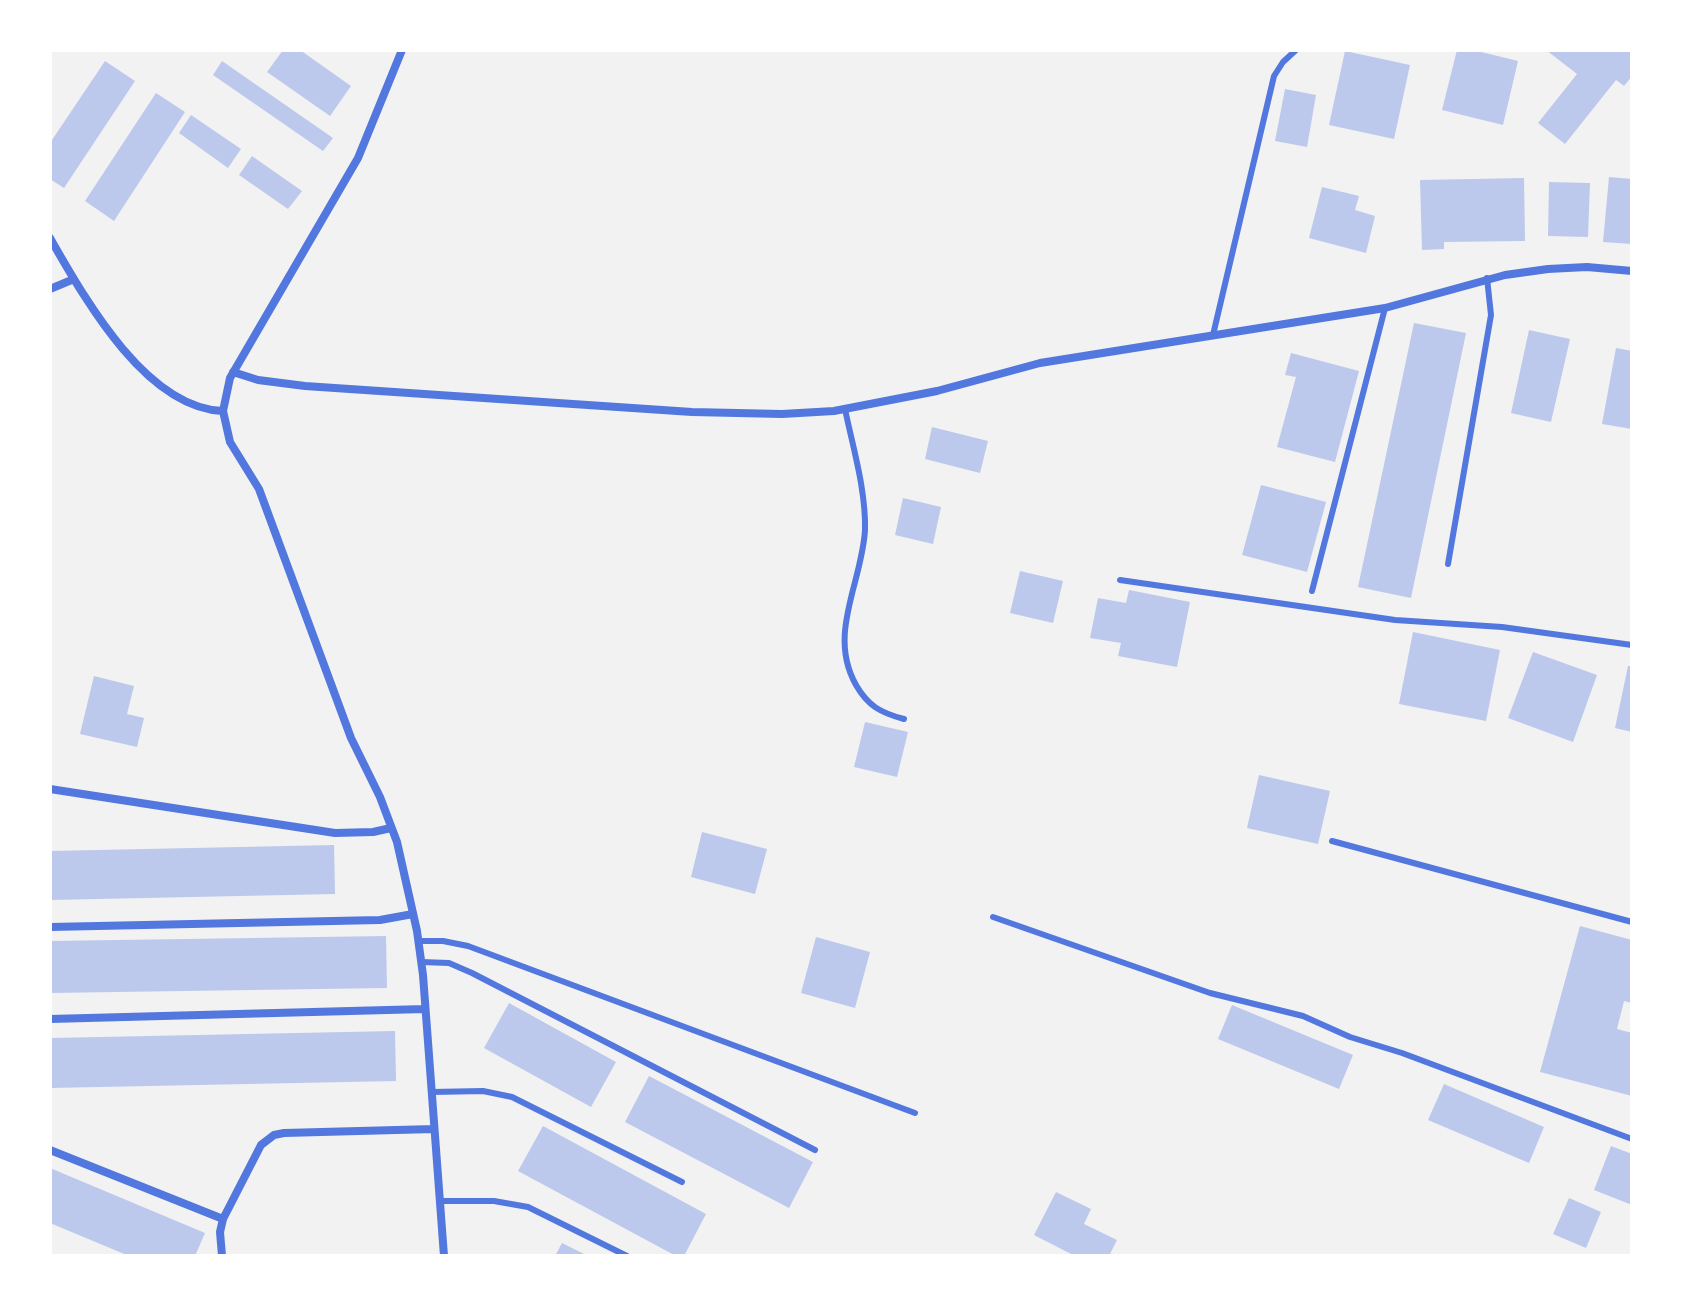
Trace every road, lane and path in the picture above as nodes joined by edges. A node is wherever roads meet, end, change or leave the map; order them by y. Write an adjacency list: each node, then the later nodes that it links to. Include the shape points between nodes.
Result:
1 (402, 50): 10 (street, via 353,168)
2 (1296, 50): 9 (lane, via 1274,76)
3 (50, 238): 6 (street)
4 (1632, 271): 5 (street, via 1587,267)
5 (1487, 278): 8 (street); 13 (lane, via 1491,315)
6 (74, 279): 7 (street); 12 (street, via 132,360 191,404)
7 (50, 289)
8 (1385, 308): 9 (street); 15 (lane)
9 (1213, 335): 11 (street, via 1040,363)
10 (233, 372): 11 (street, via 305,386 678,411 782,414); 12 (street)
11 (845, 409): 17 (lane, via 865,532 844,630 847,665 875,710)
12 (223, 411): 19 (street, via 230,442 259,489 351,738)
13 (1448, 564)
14 (1120, 580): 16 (lane, via 1395,620 1502,627)
15 (1312, 591)
16 (1632, 645)
17 (904, 719)
18 (50, 789): 19 (street, via 335,833)
19 (391, 828): 21 (street)
20 (1332, 841): 23 (lane)
21 (413, 914): 24 (street, via 380,920); 25 (street)
22 (993, 917): 32 (lane, via 1210,993 1303,1016)
23 (1632, 922)
24 (50, 927)
25 (418, 941): 26 (street); 30 (lane, via 468,946)
26 (421, 962): 27 (street); 34 (lane, via 449,963 472,973)
27 (425, 1009): 28 (street); 29 (street)
28 (50, 1019)
29 (432, 1092): 31 (street); 35 (lane, via 483,1091 512,1097)
30 (915, 1113)
31 (434, 1129): 36 (street); 37 (street, via 274,1135 261,1145)
32 (1632, 1139)
33 (50, 1150): 37 (street)
34 (815, 1150)
35 (682, 1182)
36 (439, 1201): 39 (street); 40 (lane, via 528,1207)
37 (223, 1219): 38 (street)
38 (222, 1256)
39 (444, 1256)
40 (627, 1256)

